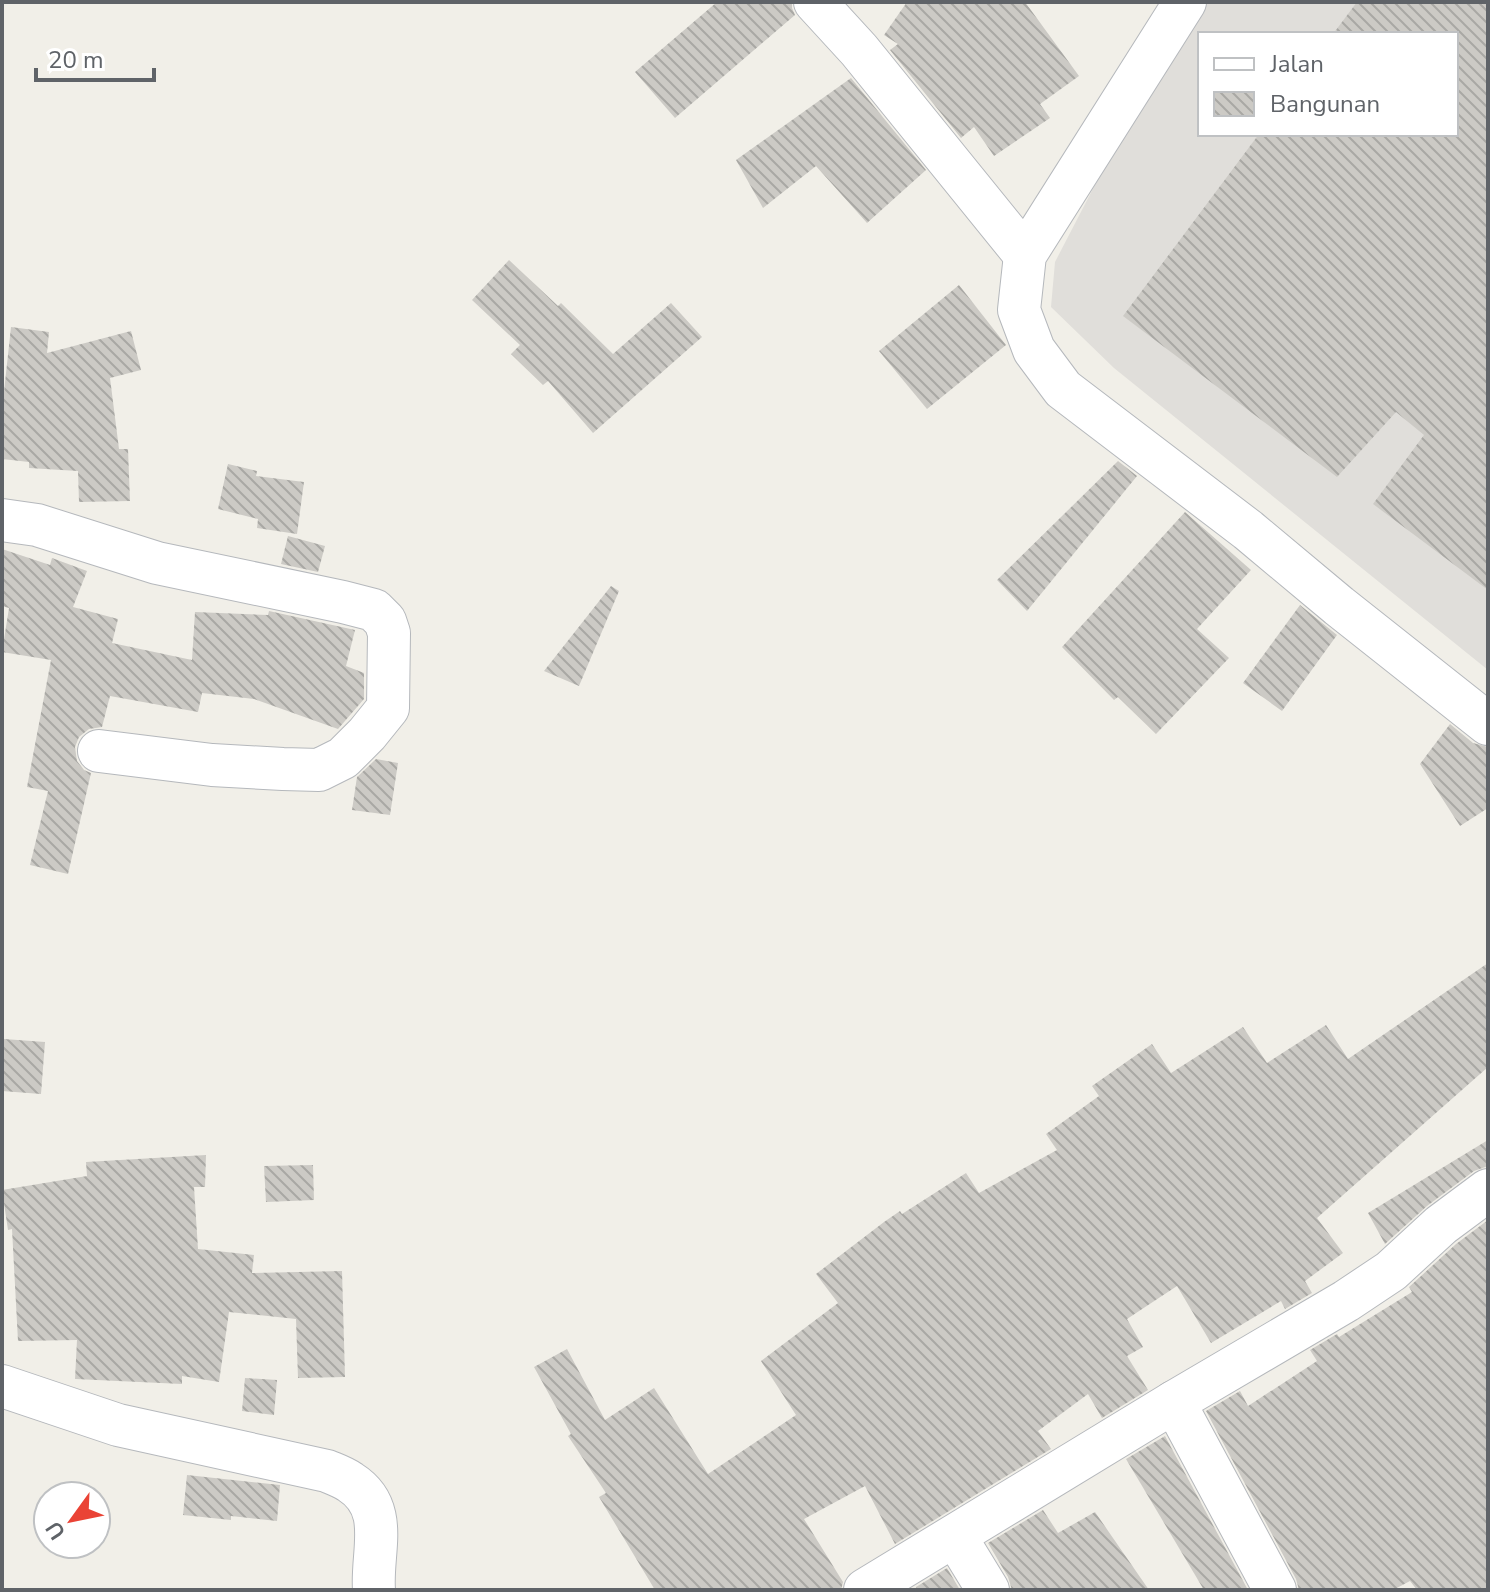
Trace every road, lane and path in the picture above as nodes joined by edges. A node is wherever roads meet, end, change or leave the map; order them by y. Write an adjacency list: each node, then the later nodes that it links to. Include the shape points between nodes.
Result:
1 (815, 2): 3 (street)
2 (1185, 2): 3 (street)
3 (1025, 255): 5 (street, via 1019,310 1034,350 1063,389)
4 (2, 520): 6 (street, via 37,525 157,563 374,610 385,621 388,708 343,758 319,770 212,765)
5 (1488, 724)
6 (99, 751)
7 (1488, 1190): 9 (street, via 1391,1271)
8 (2, 1386): 11 (street, via 118,1425 327,1471 352,1483 368,1498 377,1519)
9 (1174, 1402): 10 (street); 14 (street)
10 (955, 1536): 12 (street); 13 (street)
11 (374, 1590)
12 (865, 1590)
13 (988, 1590)
14 (1275, 1590)

